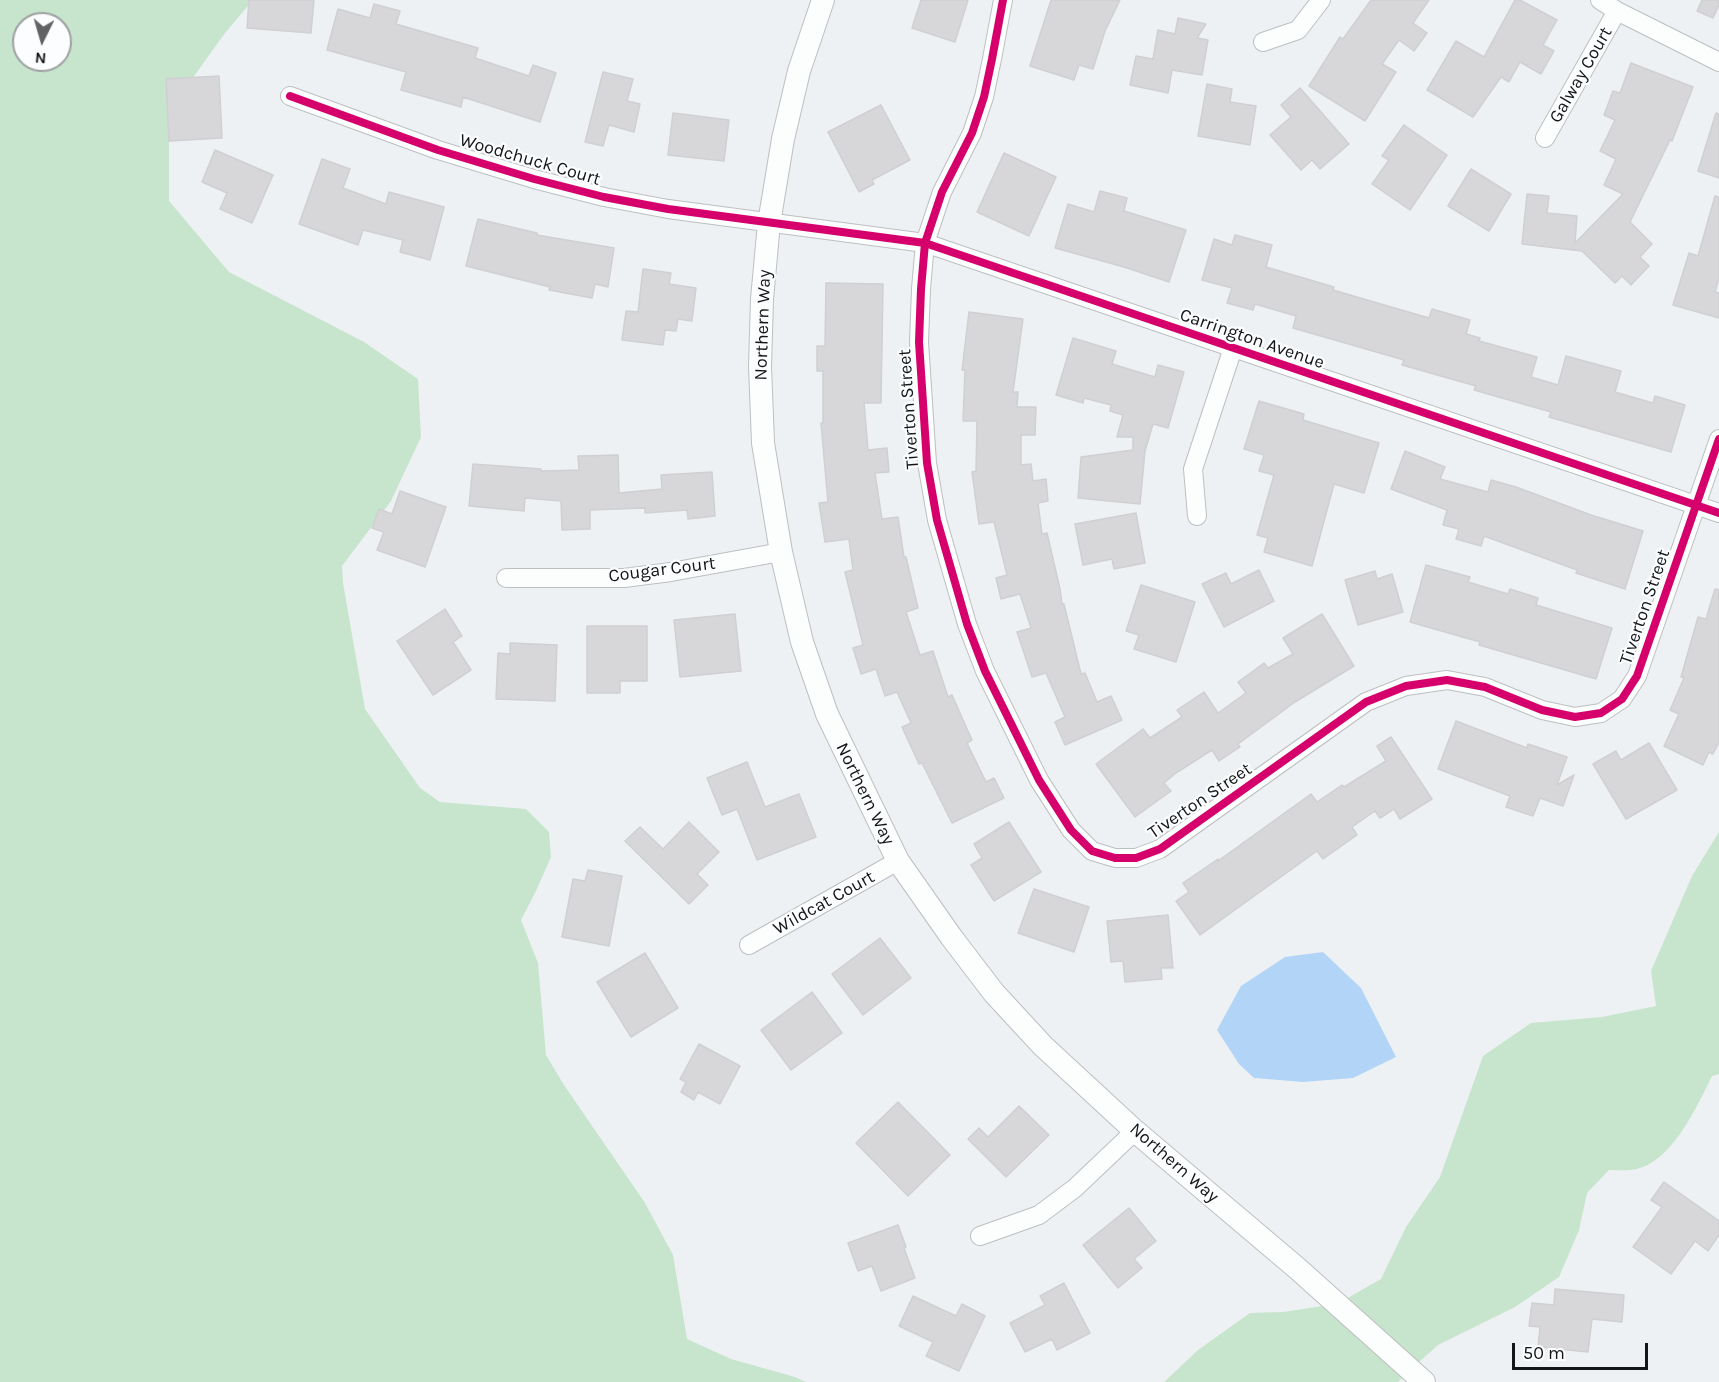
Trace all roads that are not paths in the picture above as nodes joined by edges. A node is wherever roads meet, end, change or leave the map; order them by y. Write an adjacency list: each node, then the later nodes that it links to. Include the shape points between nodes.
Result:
1 (823, 0): 10 (street, Northern Way, via 799,71)
2 (1003, 0): 11 (street, Tiverton Street, via 984,97 972,133 942,192)
3 (1322, 0): 6 (street, via 1298,30)
4 (1600, 0): 5 (street)
5 (1617, 11): 7 (street); 9 (street, Galway Court)
6 (1263, 42)
7 (1719, 62)
8 (290, 96): 10 (street, Woodchuck Court, via 438,150 534,179 668,209)
9 (1545, 138)
10 (769, 223): 11 (street, Carrington Avenue); 17 (street, Northern Way, via 760,366 764,443)
11 (926, 243): 12 (street, Carrington Avenue); 14 (street, Tiverton Street, via 919,342 927,464 937,520 967,624 985,671 1039,780 1071,830 1092,850 1114,858 1136,858 1160,849 1366,702 1406,686 1447,680 1485,687 1542,710 1575,717 1601,713 1622,699 1637,676)
12 (1233, 348): 14 (street, Carrington Avenue); 16 (street, via 1193,469)
13 (1719, 439): 14 (street, Tiverton Street)
14 (1696, 505): 15 (street, Carrington Avenue)
15 (1719, 513)
16 (1197, 516)
17 (781, 552): 18 (street, Cougar Court, via 624,578); 19 (street, Northern Way, via 802,642 827,714)
18 (506, 578)
19 (898, 861): 20 (street, Wildcat Court); 21 (street, Northern Way, via 994,993 1043,1046)
20 (749, 945)
21 (1135, 1131): 22 (street, via 1040,1215); 23 (street, Northern Way)
22 (980, 1236)
23 (1416, 1375)

